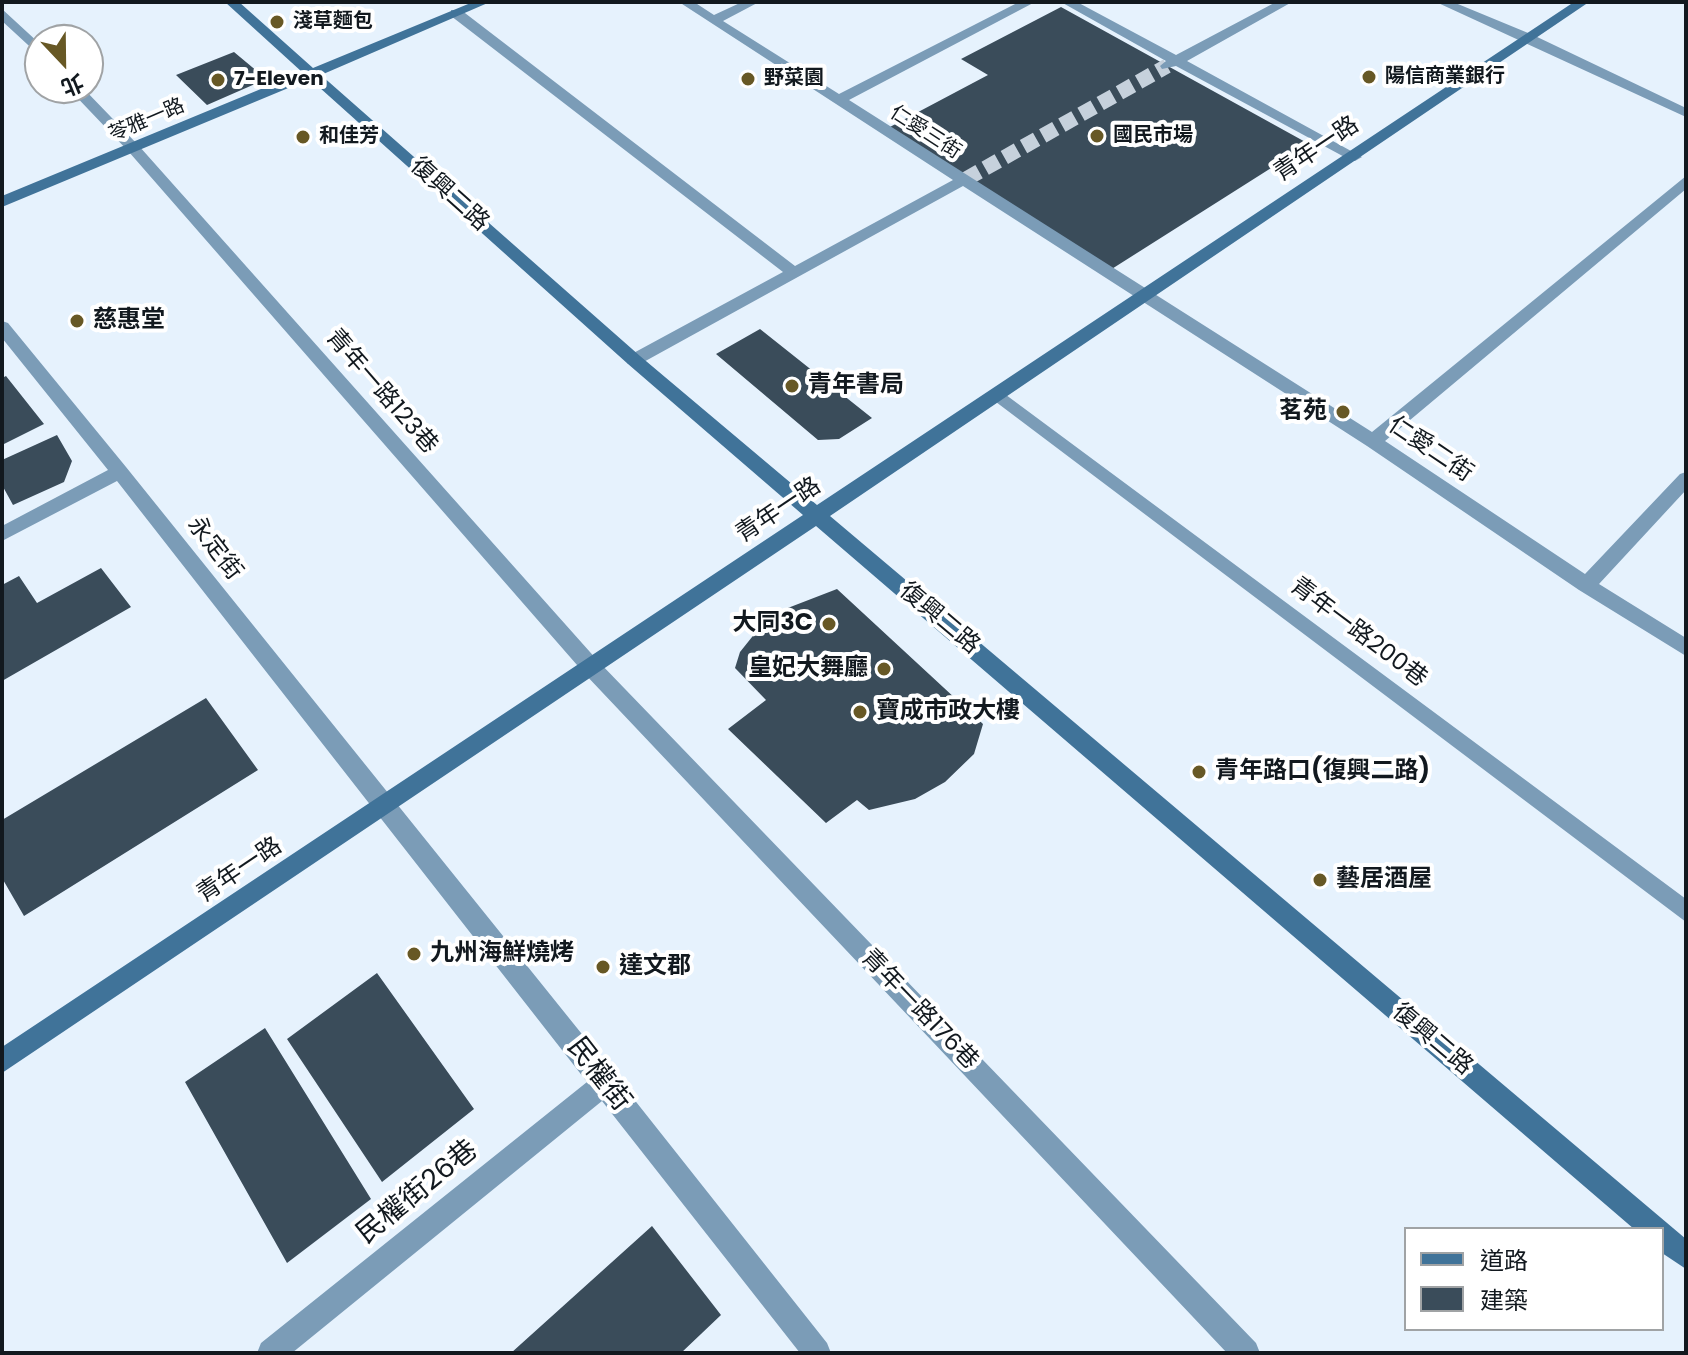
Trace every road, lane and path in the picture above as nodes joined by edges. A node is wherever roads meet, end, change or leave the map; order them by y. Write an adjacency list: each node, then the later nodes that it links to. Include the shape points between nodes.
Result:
1 (231, 2): 16 (street, 復興二路)
2 (484, 2): 11 (street, 苓雅一路)
3 (685, 2): 12 (street, 仁愛三街)
4 (753, 2): 12 (street)
5 (1029, 2): 17 (street)
6 (1067, 2): 15 (street)
7 (1286, 2): 15 (street)
8 (1442, 2): 14 (street)
9 (1583, 2): 14 (street, 青年一路)
10 (2, 13): 13 (street)
11 (456, 13): 16 (street, 苓雅一路); 25 (street)
12 (714, 20): 17 (street, 仁愛三街)
13 (24, 36)
14 (1528, 38): 19 (street); 21 (street, 青年一路)
15 (1171, 63): 21 (street)
16 (313, 75): 20 (street, 苓雅一路); 28 (street, 復興二路)
17 (838, 100): 22 (street, 仁愛三街)
18 (90, 104): 20 (street, 青年一路123巷)
19 (1686, 113)
20 (134, 149): 24 (street, 苓雅一路); 37 (street, 青年一路123巷)
21 (1355, 157): 26 (street, 青年一路)
22 (964, 180): 25 (street); 26 (street, 仁愛三街)
23 (1686, 181): 30 (street)
24 (2, 202)
25 (793, 272): 28 (street)
26 (1145, 296): 29 (street, 青年一路); 30 (street, 仁愛二街)
27 (6, 340): 31 (street, 永定街)
28 (634, 360): 33 (street, 復興二路)
29 (998, 395): 33 (street, 青年一路); 39 (street, 青年一路200巷)
30 (1373, 441): 35 (street, 仁愛二街)
31 (120, 472): 34 (street); 38 (street, 永定街)
32 (1686, 479): 35 (street)
33 (817, 516): 37 (street, 青年一路); 42 (street, 復興二路)
34 (2, 534)
35 (1586, 585): 36 (street, 仁愛二街)
36 (1686, 648)
37 (591, 667): 38 (street, 青年一路); 47 (street, 青年一路176巷)
38 (383, 807): 40 (street, 青年一路); 41 (street, 民權街)
39 (1686, 912)
40 (2, 1061)
41 (605, 1083): 45 (street, 民權街); 46 (street, 民權街26巷)
42 (1652, 1227)
43 (1664, 1238): 44 (street)
44 (1686, 1256)
45 (811, 1351)
46 (271, 1353)
47 (1246, 1353)

